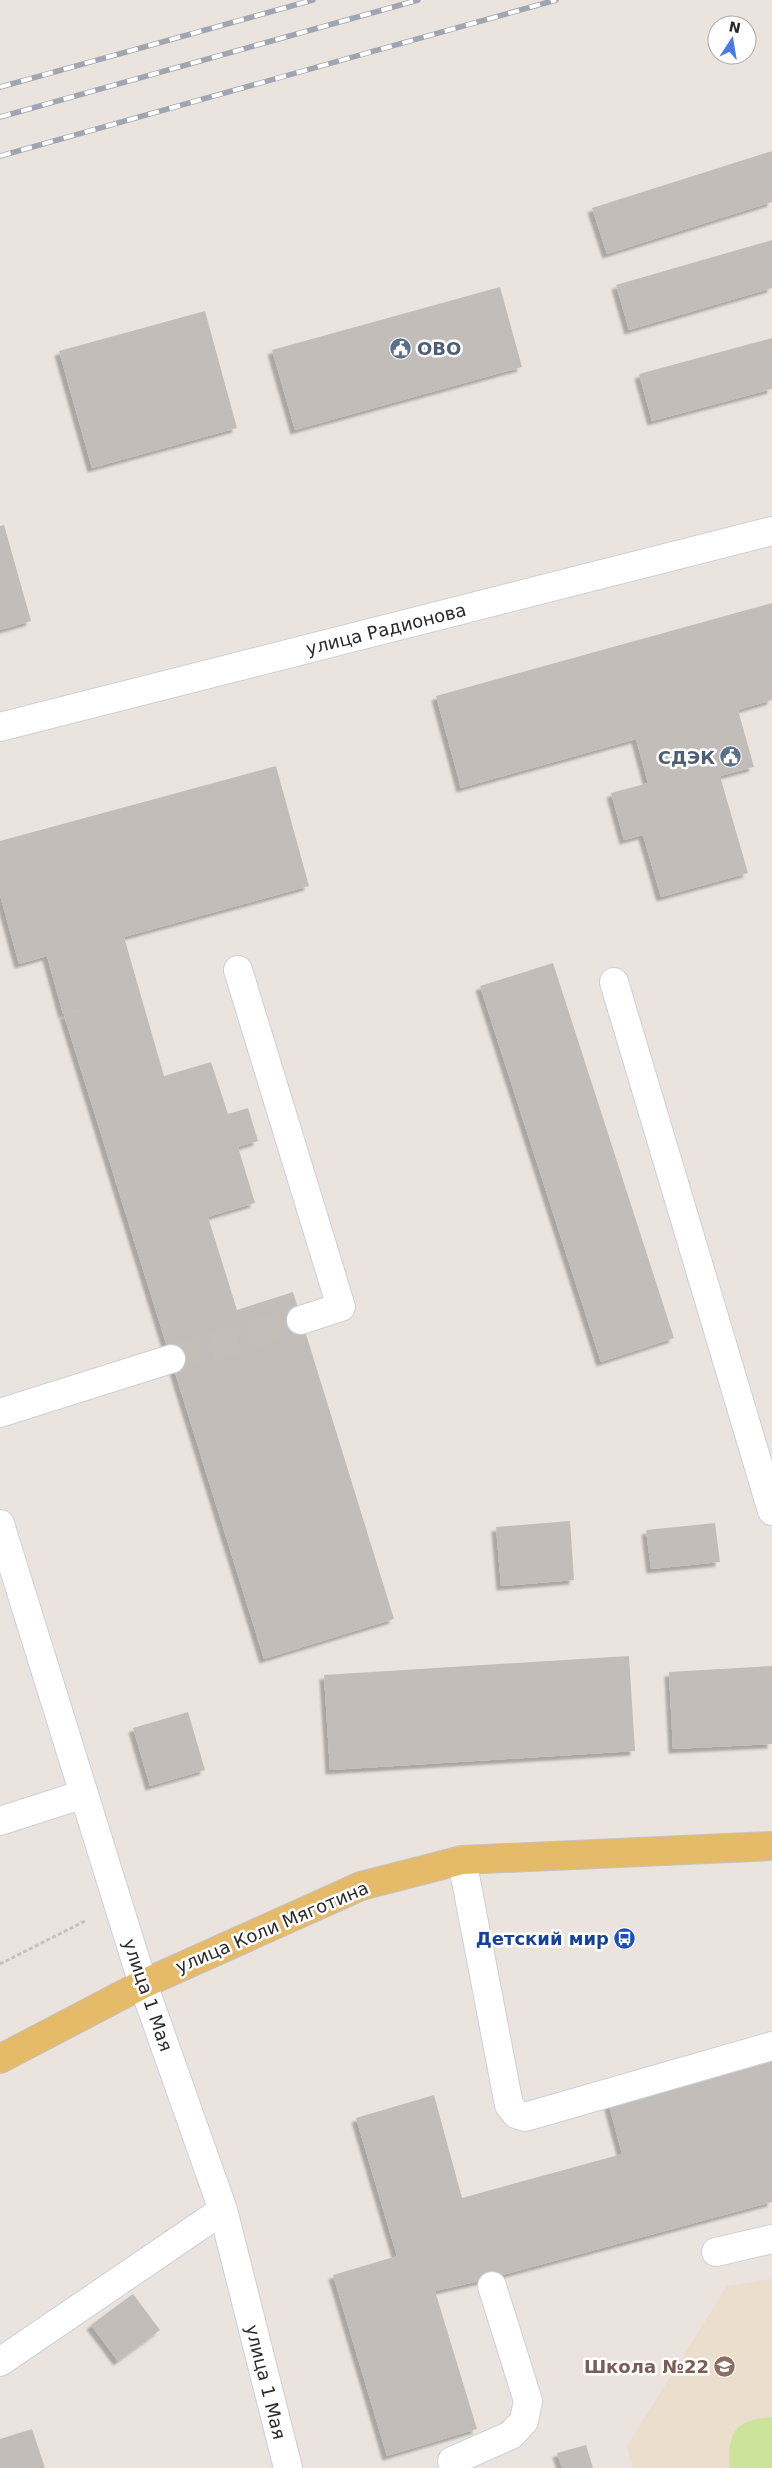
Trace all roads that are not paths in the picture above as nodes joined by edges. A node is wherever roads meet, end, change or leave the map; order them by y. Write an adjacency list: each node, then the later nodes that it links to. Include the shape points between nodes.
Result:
1 (772, 531): 2 (street, улица Радионова)
2 (0, 727)
3 (238, 970): 5 (street, via 341,1307)
4 (614, 982): 8 (street)
5 (301, 1320)
6 (171, 1359): 7 (street)
7 (0, 1413)
8 (772, 1510)
9 (0, 1524): 10 (street, улица 1 Мая)
10 (4, 1552): 11 (street, улица 1 Мая)
11 (84, 1794): 12 (street); 15 (street, улица 1 Мая)
12 (0, 1821)
13 (772, 1846): 14 (main road, улица Коли Мяготина)
14 (462, 1860): 15 (main road, улица Коли Мяготина, via 362,1886); 16 (street, via 509,2105 516,2114 525,2117)
15 (143, 1984): 17 (main road, улица Коли Мяготина); 18 (street, улица 1 Мая)
16 (772, 2046)
17 (0, 2059)
18 (223, 2210): 22 (street); 24 (street, улица 1 Мая)
19 (772, 2239): 20 (street)
20 (716, 2252)
21 (492, 2286): 23 (street, via 528,2401 524,2421 512,2435)
22 (0, 2362)
23 (445, 2466)
24 (288, 2468)

